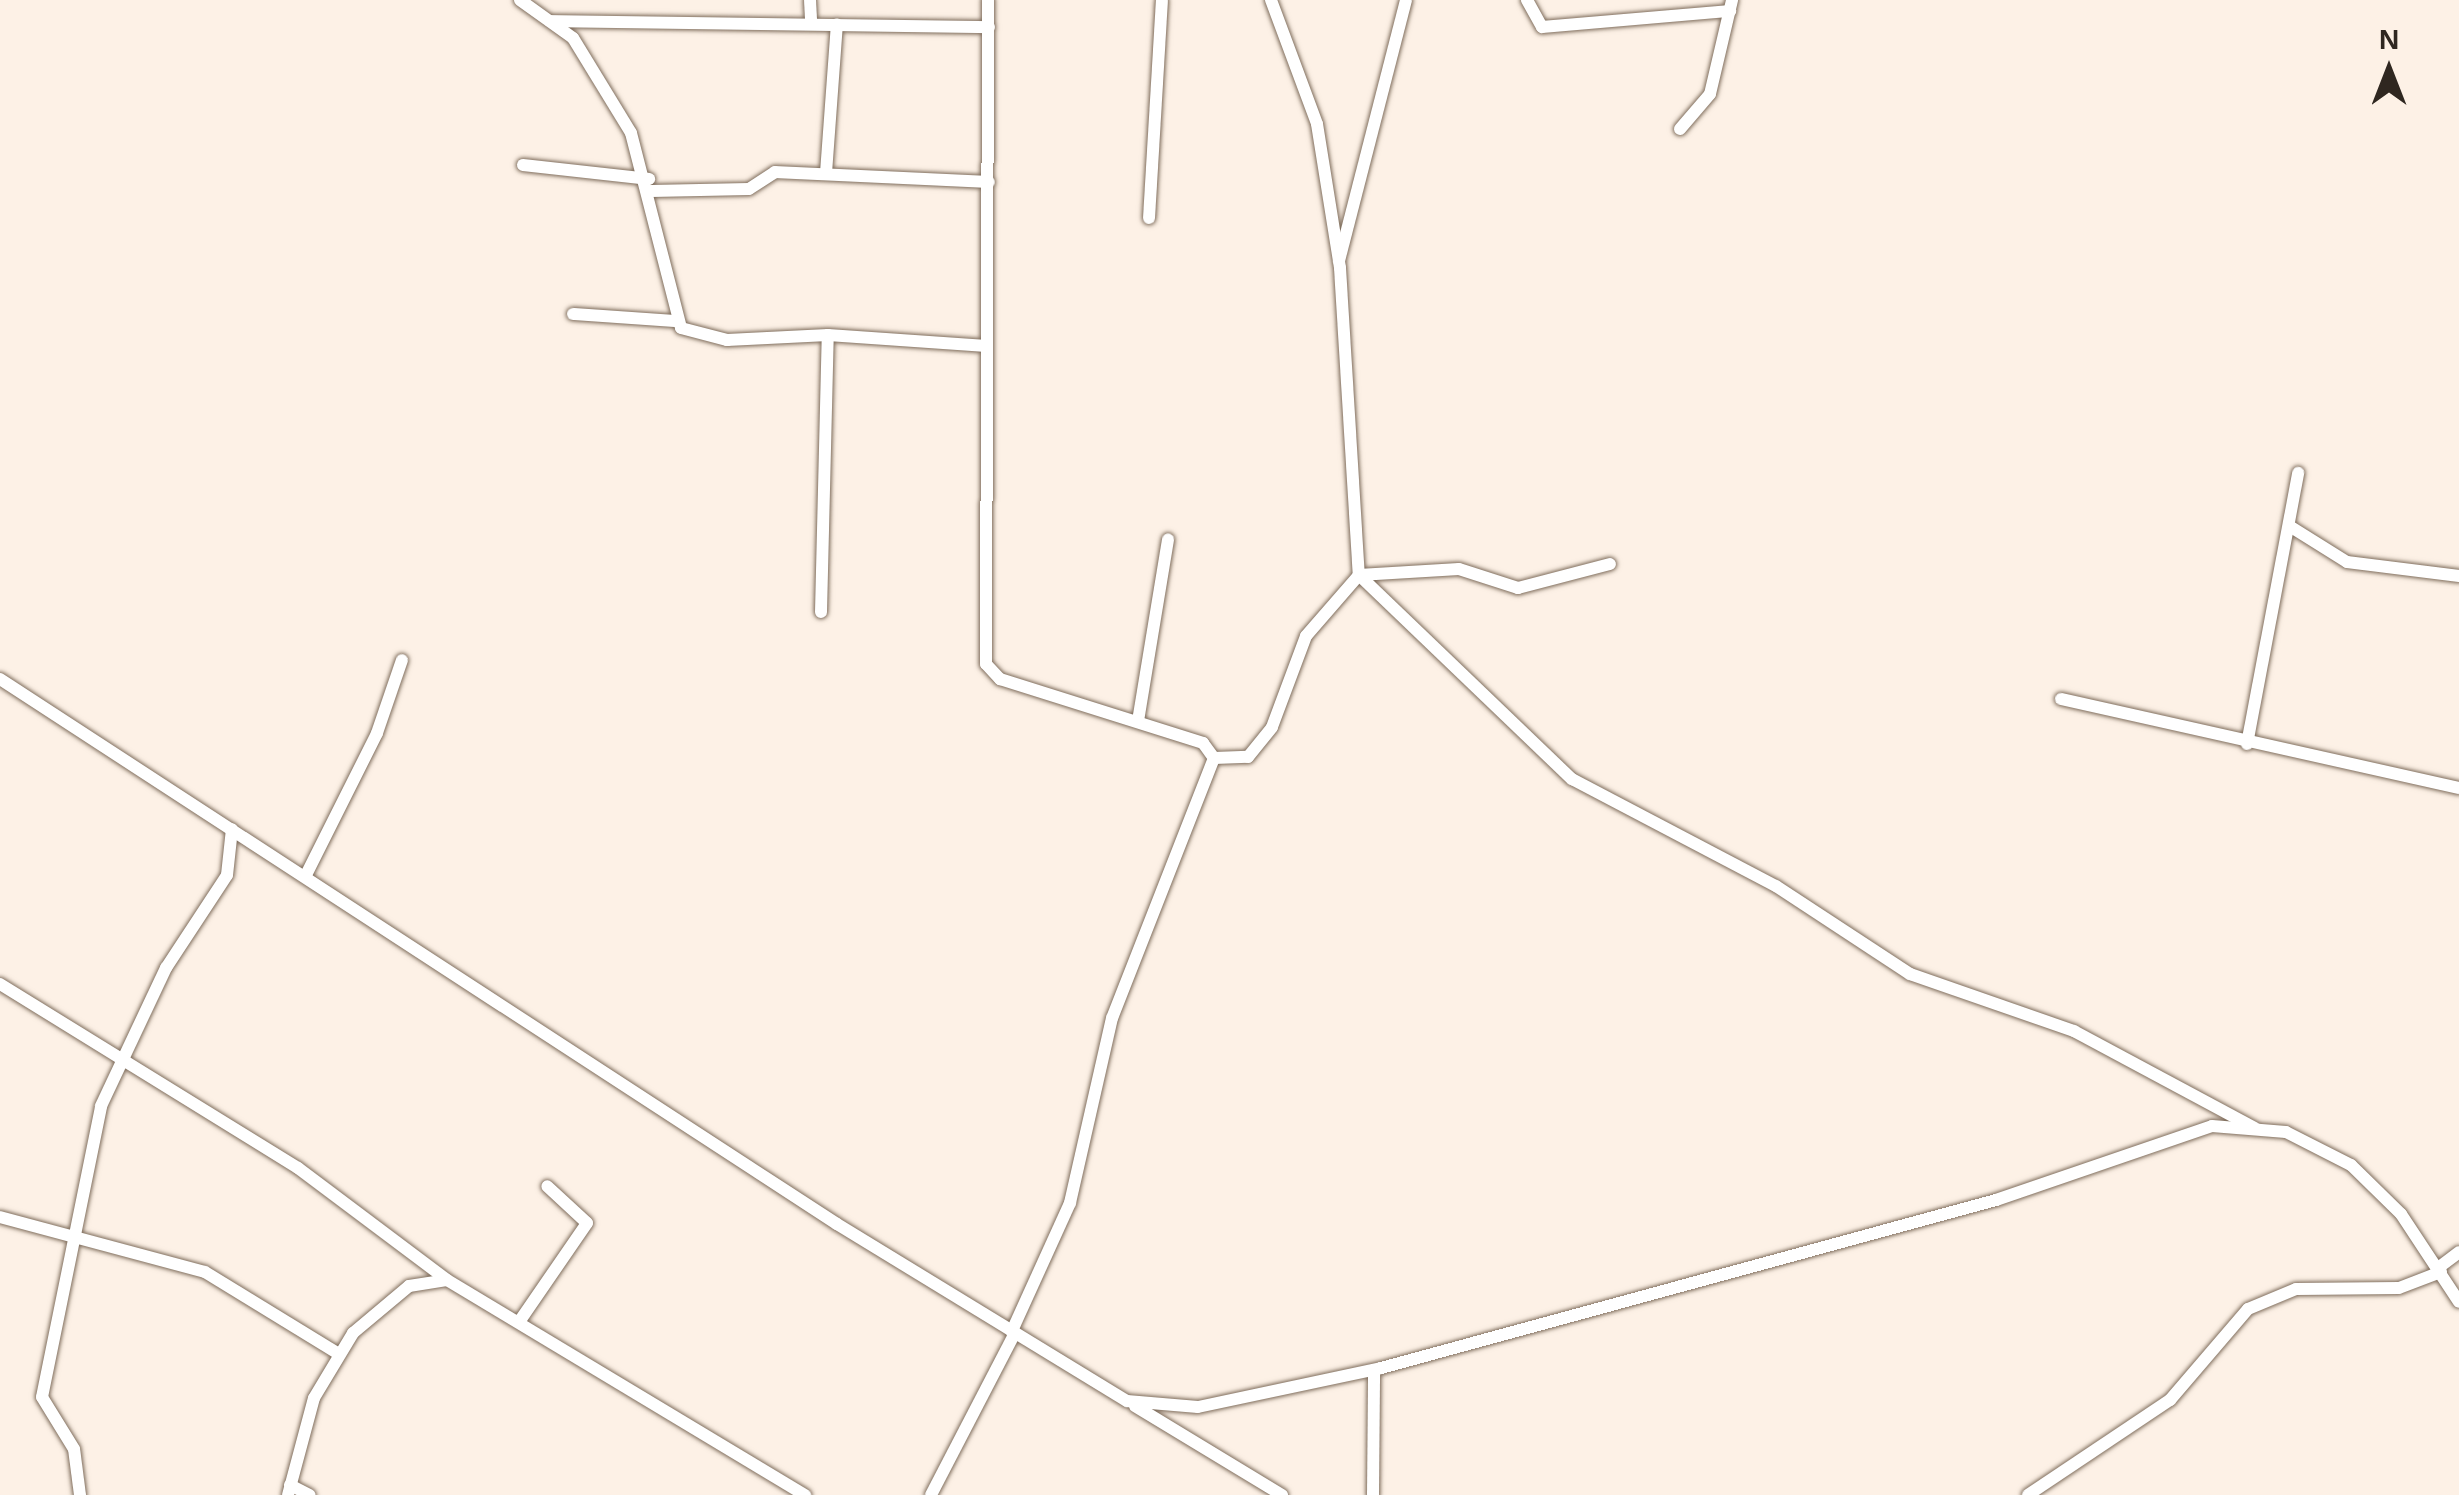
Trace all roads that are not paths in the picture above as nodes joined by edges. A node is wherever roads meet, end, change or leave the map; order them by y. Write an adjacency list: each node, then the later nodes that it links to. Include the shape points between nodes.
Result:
1 (520, 0): 10 (street)
2 (810, 0): 9 (street)
3 (988, 0): 12 (street)
4 (1162, 0): 18 (street)
5 (1271, 0): 19 (street, via 1317,124)
6 (1406, 0): 19 (street)
7 (1527, 0): 8 (street, via 1542,27)
8 (1731, 5): 13 (street, via 1709,98)
9 (811, 20): 10 (street); 11 (street)
10 (548, 21): 17 (street, via 592,62)
11 (837, 24): 12 (street); 15 (street)
12 (989, 27): 16 (street)
13 (1680, 130)
14 (522, 165): 17 (street)
15 (826, 173): 16 (street); 17 (street, via 775,172 749,189)
16 (989, 182): 23 (street)
17 (650, 185): 21 (street)
18 (1149, 218)
19 (1339, 261): 28 (street)
20 (573, 314): 21 (street)
21 (676, 321): 22 (street, via 693,336 727,340)
22 (828, 335): 23 (street); 30 (street)
23 (987, 346): 34 (street, via 986,664 1000,679)
24 (2298, 473): 25 (street)
25 (2291, 527): 29 (street, via 2347,562); 35 (street)
26 (1168, 539): 34 (street)
27 (1610, 564): 28 (street, via 1518,588 1459,569)
28 (1359, 574): 36 (street, via 1306,636 1272,727 1248,758); 42 (street, via 1572,779 1776,886 1910,974 2074,1031)
29 (2459, 576)
30 (822, 612)
31 (402, 660): 39 (street, via 386,714)
32 (0, 679): 38 (street)
33 (2061, 699): 35 (street)
34 (1138, 721): 36 (street, via 1202,743)
35 (2247, 744): 37 (street)
36 (1214, 758): 51 (street, via 1112,1018 1070,1202)
37 (2459, 788)
38 (232, 830): 39 (street); 41 (street, via 227,875)
39 (306, 876): 51 (street)
40 (0, 984): 41 (street)
41 (117, 1060): 45 (street); 48 (street, via 298,1168)
42 (2258, 1129): 47 (street, via 2286,1132 2351,1165); 53 (street, via 2212,1126 1996,1200)
43 (547, 1186): 50 (street, via 587,1223)
44 (0, 1217): 45 (street)
45 (79, 1233): 52 (street, via 205,1272); 56 (street, via 42,1397 74,1449)
46 (2459, 1252): 47 (street)
47 (2439, 1270): 49 (street); 62 (street, via 2399,1288 2296,1290 2248,1309 2170,1400)
48 (447, 1280): 50 (street); 52 (street, via 382,1302)
49 (2459, 1302)
50 (519, 1322): 58 (street)
51 (1013, 1332): 54 (street); 59 (street)
52 (339, 1354): 55 (street, via 314,1398)
53 (1374, 1370): 54 (street, via 1198,1407); 61 (street)
54 (1127, 1401): 60 (street)
55 (289, 1490): 57 (street)
56 (80, 1495)
57 (310, 1495)
58 (806, 1495)
59 (931, 1495)
60 (1282, 1495)
61 (1373, 1495)
62 (2028, 1495)

